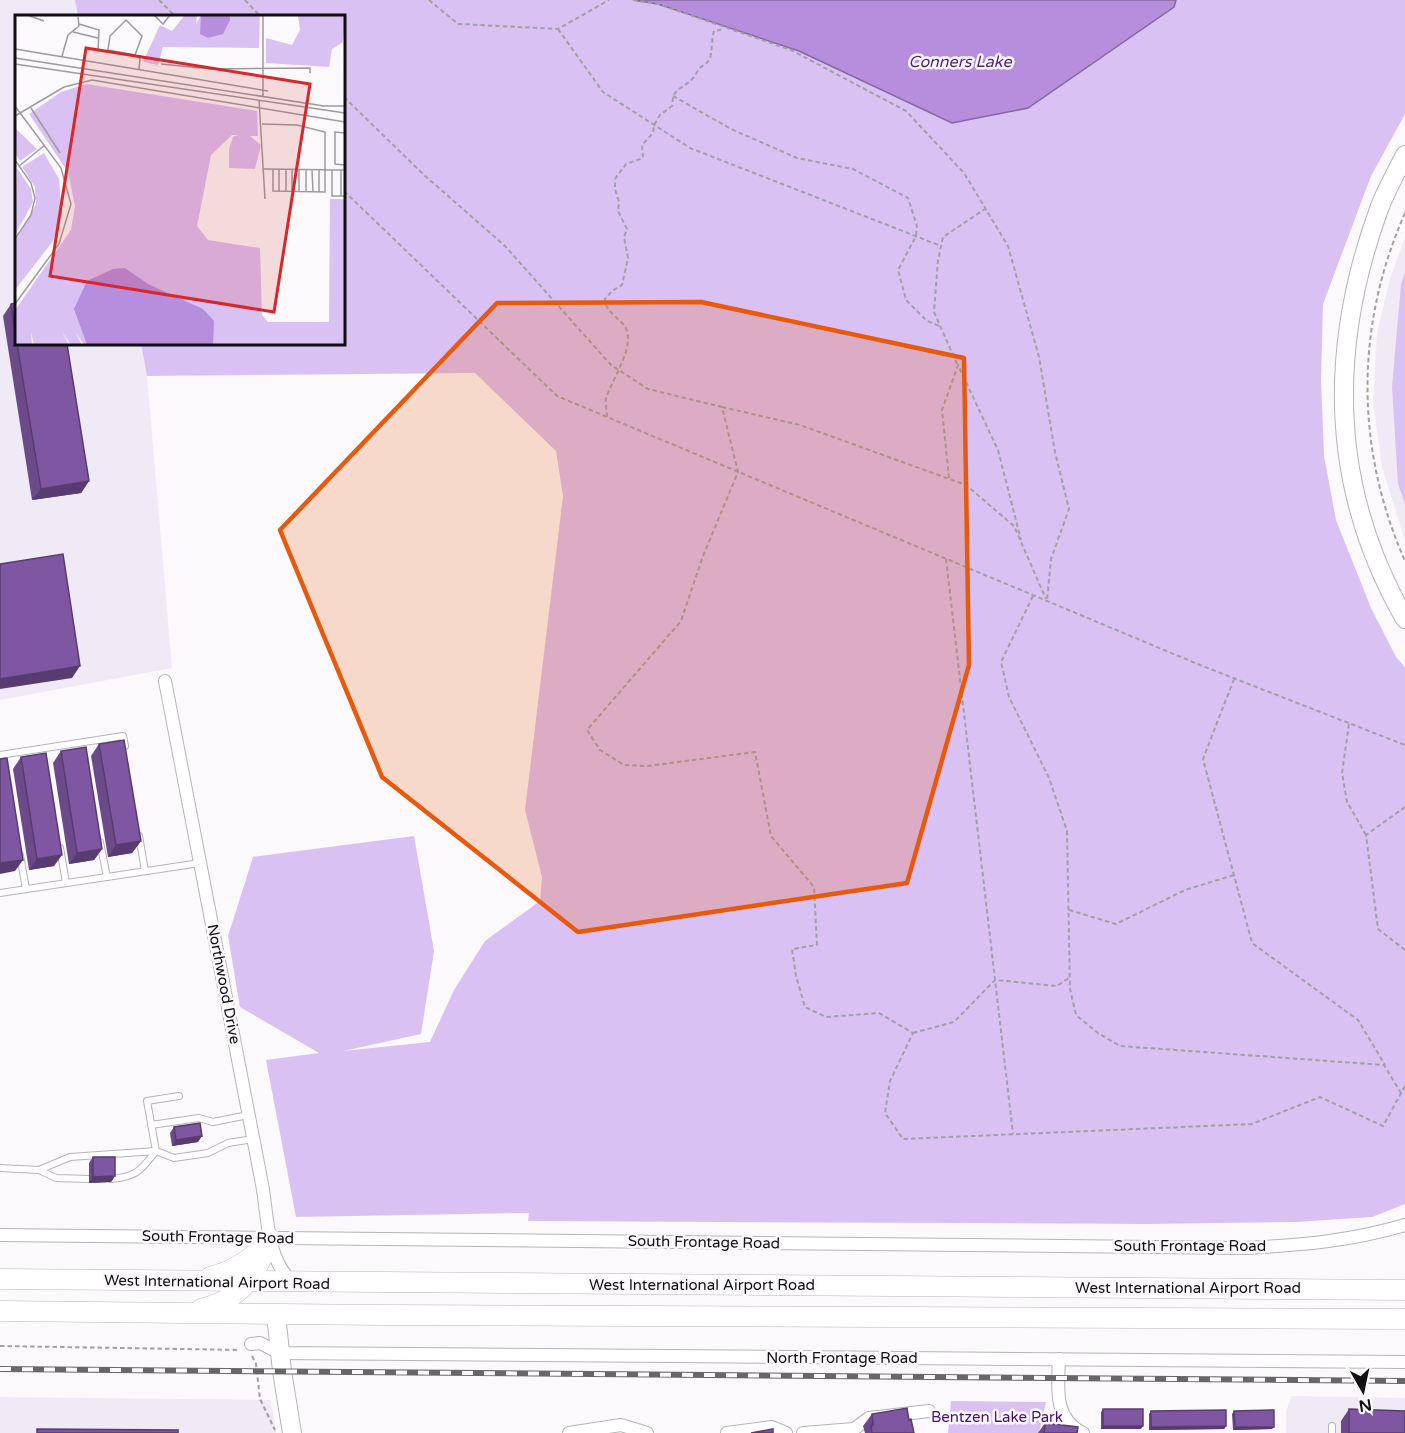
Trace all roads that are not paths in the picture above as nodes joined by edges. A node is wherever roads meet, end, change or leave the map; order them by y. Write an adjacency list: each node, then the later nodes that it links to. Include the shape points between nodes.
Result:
1 (1405, 155): 2 (main road, via 1380,207 1359,273 1348,327 1343,422 1357,501 1371,546)
2 (1405, 619)
3 (165, 681): 15 (street, Northwood Drive)
4 (83, 742): 5 (lane); 6 (lane); 8 (lane, via 123,736)
5 (42, 749): 7 (lane); 9 (lane)
6 (85, 754)
7 (2, 755): 10 (lane)
8 (127, 759)
9 (44, 760)
10 (5, 766)
11 (137, 826): 16 (lane)
12 (99, 832): 17 (lane)
13 (58, 838): 18 (lane)
14 (18, 844): 19 (lane)
15 (200, 863): 16 (lane); 22 (street, Northwood Drive)
16 (145, 871): 17 (lane)
17 (106, 877): 18 (lane)
18 (66, 883): 19 (lane)
19 (26, 890): 20 (lane)
20 (0, 893)
21 (179, 1096): 23 (lane, via 147,1101)
22 (249, 1114): 23 (lane, via 213,1122 199,1118); 24 (street, Northwood Drive)
23 (152, 1125): 25 (lane)
24 (253, 1139): 25 (lane, via 228,1143 208,1153 174,1158); 32 (street, Northwood Drive)
25 (156, 1151): 27 (lane, via 70,1157); 29 (lane, via 138,1173)
26 (0, 1168): 27 (lane)
27 (39, 1170): 28 (lane, via 56,1178)
28 (89, 1179)
29 (111, 1179)
30 (1405, 1224): 32 (street, South Frontage Road, via 1341,1241 1246,1248)
31 (0, 1235): 32 (street, South Frontage Road)
32 (270, 1238): 34 (main road, via 251,1257 229,1270 205,1278); 35 (main road); 36 (street, Northwood Drive, via 278,1264)
33 (0, 1280): 34 (main road, West International Airport Road)
34 (175, 1281): 35 (main road, West International Airport Road)
35 (249, 1282): 36 (main road, West International Airport Road); 39 (main road, via 221,1302)
36 (293, 1282): 37 (main road, West International Airport Road)
37 (1405, 1290)
38 (0, 1311): 39 (main road, West International Airport Road)
39 (183, 1314): 40 (main road, West International Airport Road)
40 (276, 1314): 41 (main road, West International Airport Road); 43 (main road)
41 (1405, 1319)
42 (251, 1344): 43 (street, North Frontage Road, via 260,1343)
43 (280, 1353): 44 (street, North Frontage Road); 47 (main road)
44 (1059, 1359): 45 (street, North Frontage Road); 53 (street, via 1060,1409 1066,1420)
45 (1405, 1362)
46 (929, 1411): 52 (street, via 868,1418 854,1429)
47 (292, 1433)
48 (569, 1433): 49 (street, via 621,1425)
49 (647, 1433)
50 (727, 1433): 51 (street, via 772,1427)
51 (786, 1433)
52 (803, 1433)
53 (1083, 1433)

